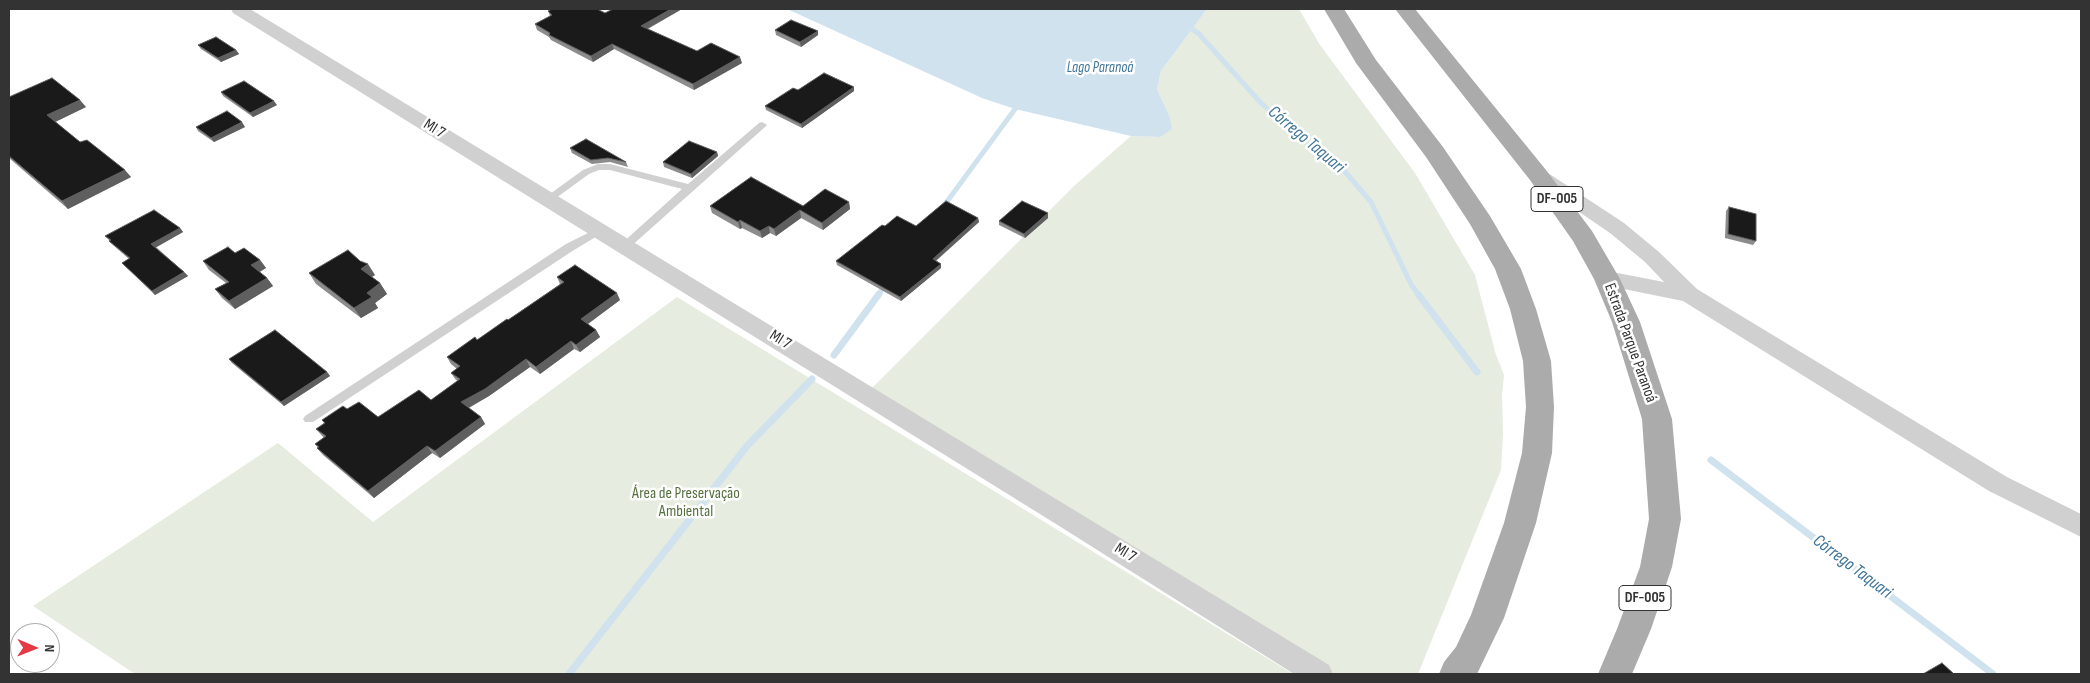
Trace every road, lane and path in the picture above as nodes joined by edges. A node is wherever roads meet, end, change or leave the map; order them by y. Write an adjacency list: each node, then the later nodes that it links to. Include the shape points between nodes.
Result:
1 (239, 9): 7 (street, MI 7)
2 (1334, 9): 15 (main road, via 1367,63 1435,152 1481,222 1508,269 1537,361 1540,407 1537,453 1520,523 1487,618 1468,658)
3 (1406, 9): 5 (main road, Estrada Parque Paranoá / DF-005)
4 (762, 125): 6 (lane)
5 (1538, 175): 10 (main road, Estrada Parque Paranoá / DF-005, via 1583,237); 11 (street, via 1617,228)
6 (690, 188): 7 (lane, via 610,167 598,167); 9 (lane)
7 (548, 198): 8 (street, MI 7)
8 (600, 230): 9 (street, MI 7); 12 (lane)
9 (625, 245): 14 (street, MI 7)
10 (1607, 279): 11 (street); 16 (main road, Estrada Parque Paranoá / DF-005, via 1626,322 1657,418 1665,518 1656,567)
11 (1689, 294): 13 (street, via 1998,484)
12 (309, 419)
13 (2081, 526)
14 (1319, 674)
15 (1456, 674)
16 (1615, 674)

